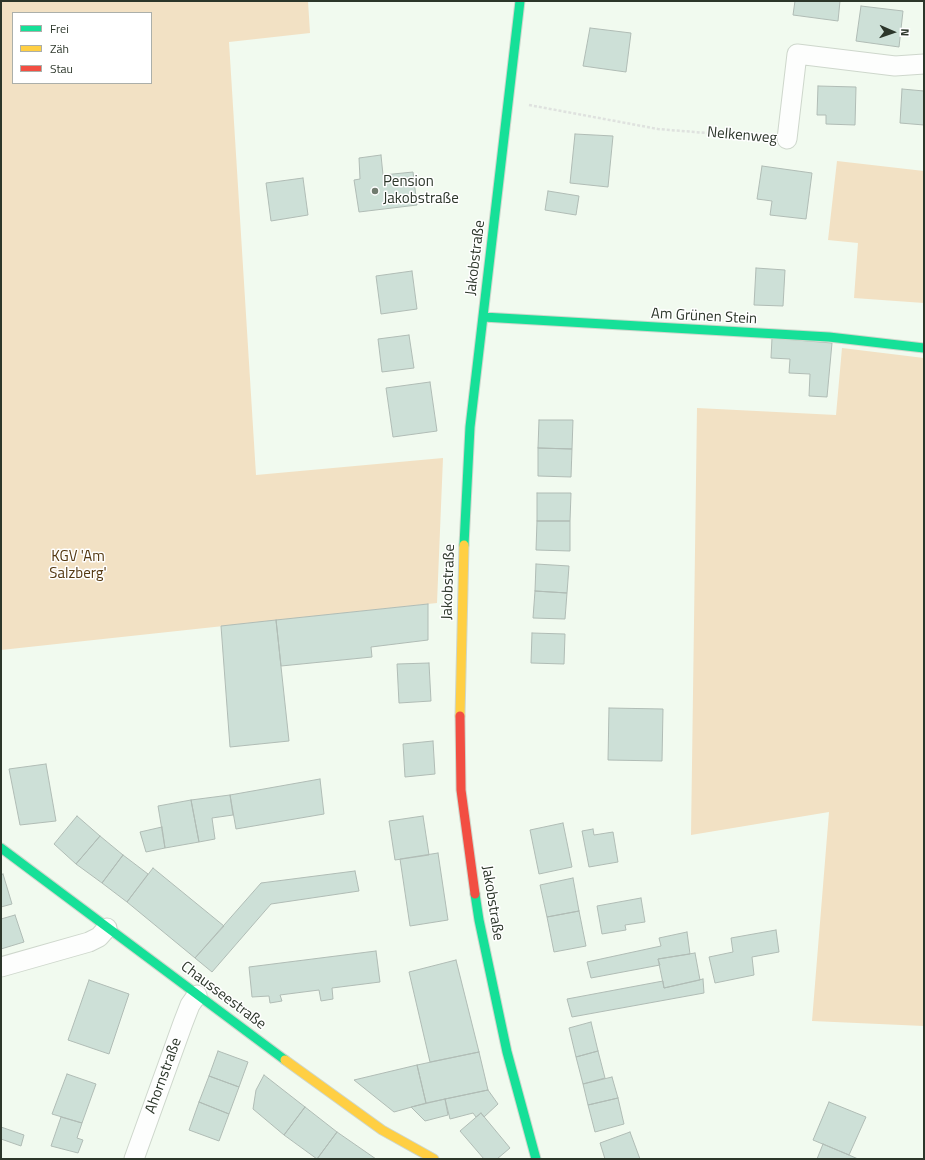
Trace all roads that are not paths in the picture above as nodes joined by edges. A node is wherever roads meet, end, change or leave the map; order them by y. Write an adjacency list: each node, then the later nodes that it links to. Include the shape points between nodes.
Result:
1 (520, 1): 4 (street, Jakobstraße)
2 (924, 64): 3 (street, Nelkenweg, via 895,66 796,54)
3 (787, 139)
4 (483, 317): 5 (street, Am Grünen Stein, via 829,337); 12 (street, Jakobstraße, via 470,427 463,568 459,750 461,790 479,920 507,1052)
5 (924, 348)
6 (1, 848): 7 (street, Chausseestraße)
7 (107, 928): 8 (street, via 99,937 89,942); 9 (street, Chausseestraße)
8 (1, 967)
9 (197, 994): 10 (street, Ahornstraße, via 183,1023); 11 (street, Chausseestraße, via 352,1110)
10 (134, 1159)
11 (434, 1159)
12 (536, 1159)

